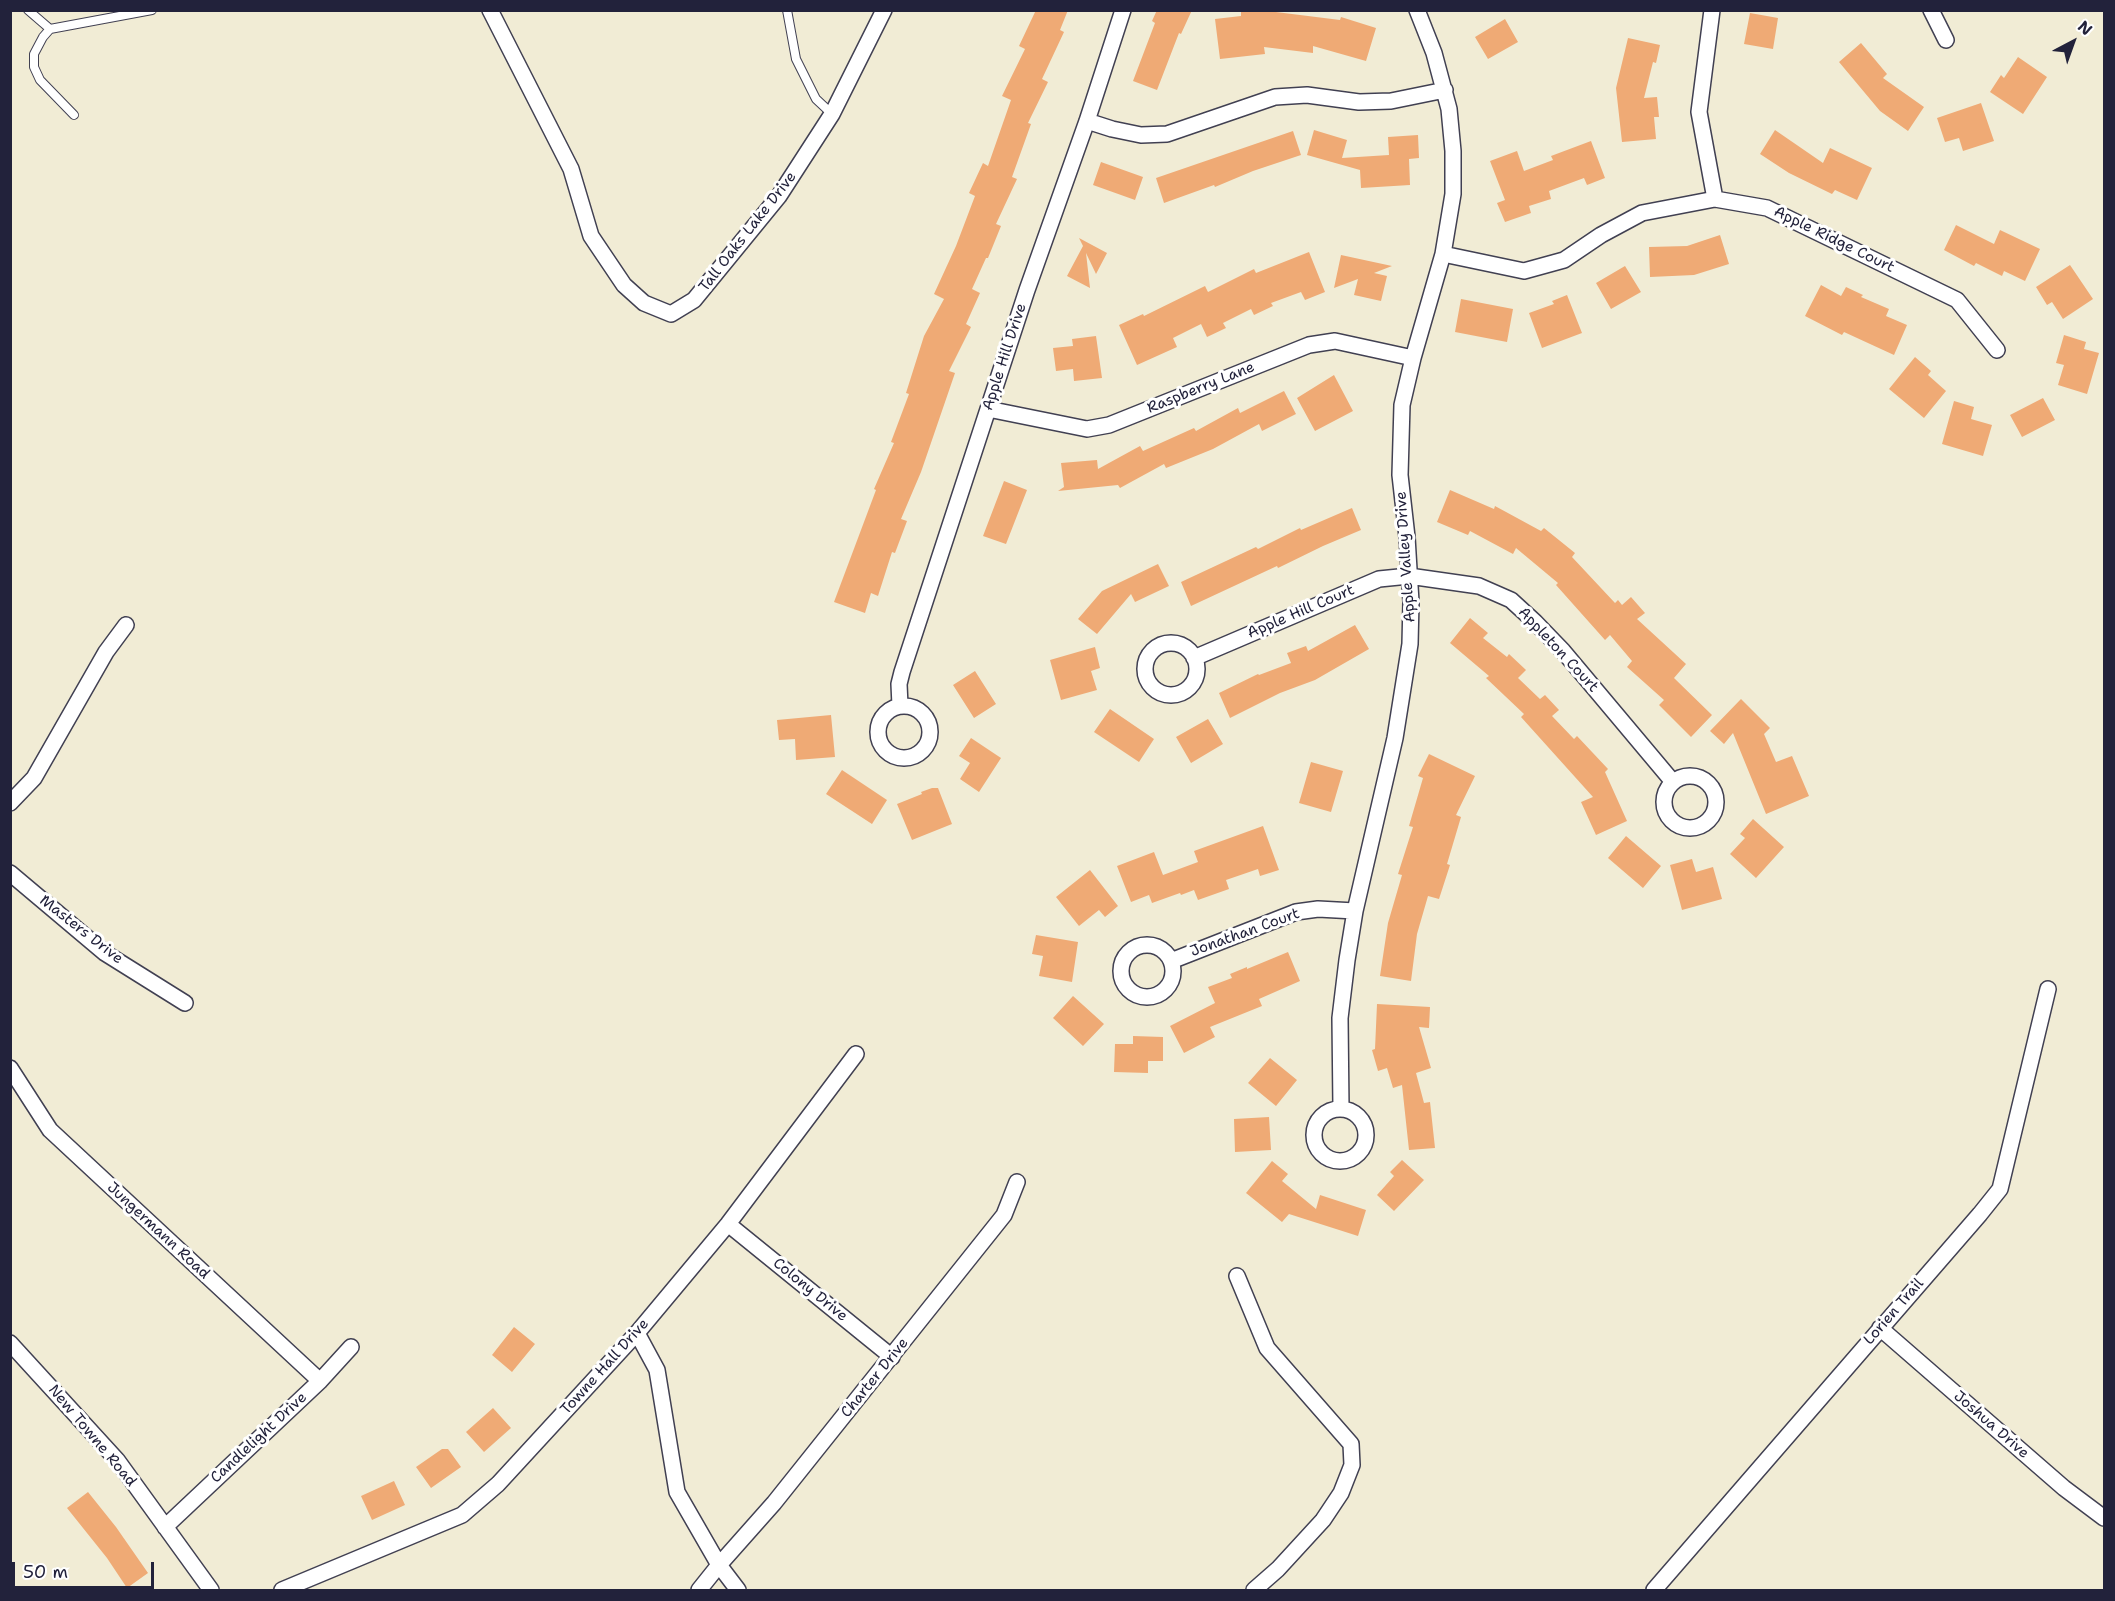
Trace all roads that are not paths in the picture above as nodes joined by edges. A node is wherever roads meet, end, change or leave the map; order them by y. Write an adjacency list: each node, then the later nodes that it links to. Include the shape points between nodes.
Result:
1 (28, 10): 10 (lane)
2 (152, 10): 10 (lane)
3 (490, 10): 13 (street, Tall Oaks Lake Drive, via 571,169 591,236 624,285 644,303 671,314 694,300 779,196)
4 (787, 10): 13 (lane, via 796,59 816,99)
5 (884, 10): 13 (street, Tall Oaks Lake Drive)
6 (1123, 10): 15 (street, Apple Hill Drive)
7 (1417, 10): 12 (street, Apple Valley Drive)
8 (1712, 10): 16 (street, via 1699,112)
9 (1931, 10): 11 (street)
10 (50, 29): 14 (lane, via 34,54 34,67 40,80)
11 (1946, 40)
12 (1445, 90): 15 (street, via 1390,101 1359,102 1307,94 1275,97 1167,134 1141,135); 17 (street, Apple Valley Drive, via 1453,137 1454,179)
13 (832, 114)
14 (74, 115)
15 (1087, 120): 20 (street, Apple Hill Drive)
16 (1715, 199): 17 (street, Apple Ridge Court, via 1642,213 1564,260 1524,271); 18 (street, Apple Ridge Court, via 1767,208 1957,300)
17 (1443, 255): 19 (street, Apple Valley Drive)
18 (1997, 350)
19 (1413, 358): 20 (street, Raspberry Lane, via 1335,341 1309,345 1108,425 1087,429); 21 (street, Apple Valley Drive, via 1404,392 1399,451)
20 (988, 409): 24 (street, Apple Hill Drive, via 902,672)
21 (1409, 576): 23 (street, Apple Hill Court, via 1378,579); 25 (street, Appleton Court, via 1479,586 1510,600 1563,651); 28 (street, Apple Valley Drive, via 1411,630 1405,685)
22 (126, 625): 26 (street, via 106,652 34,778)
23 (1194, 658)
24 (900, 706)
25 (1673, 782)
26 (10, 803)
27 (10, 873): 31 (street, Masters Drive, via 105,952)
28 (1355, 911): 29 (street, Jonathan Court, via 1296,912); 34 (street, Apple Valley Drive, via 1340,1018)
29 (1171, 961)
30 (2048, 989): 38 (street, Lorien Trail, via 2000,1189)
31 (185, 1003)
32 (856, 1054): 36 (street, Towne Hall Drive)
33 (10, 1068): 43 (street, Jungermann Road, via 50,1130)
34 (1341, 1109)
35 (1017, 1182): 42 (street, Charter Drive, via 1004,1215)
36 (728, 1224): 39 (street, Towne Hall Drive); 42 (street, Colony Drive)
37 (1237, 1276): 51 (street, via 1267,1348 1351,1444 1352,1465 1341,1493 1323,1520)
38 (1880, 1328): 44 (street, Joshua Drive); 52 (street, Lorien Trail)
39 (637, 1333): 46 (street, via 657,1370 677,1492); 48 (street, Towne Hall Drive, via 498,1485 462,1515)
40 (10, 1343): 45 (street, New Towne Road, via 117,1460)
41 (351, 1347): 43 (street, Candlelight Drive)
42 (892, 1357): 46 (street, Charter Drive)
43 (320, 1381): 45 (street, Candlelight Drive)
44 (2104, 1518)
45 (165, 1527): 47 (street, New Towne Road)
46 (719, 1565): 49 (street, Charter Drive); 50 (street)
47 (212, 1590)
48 (282, 1590)
49 (699, 1590)
50 (738, 1590)
51 (1254, 1590)
52 (1654, 1590)

